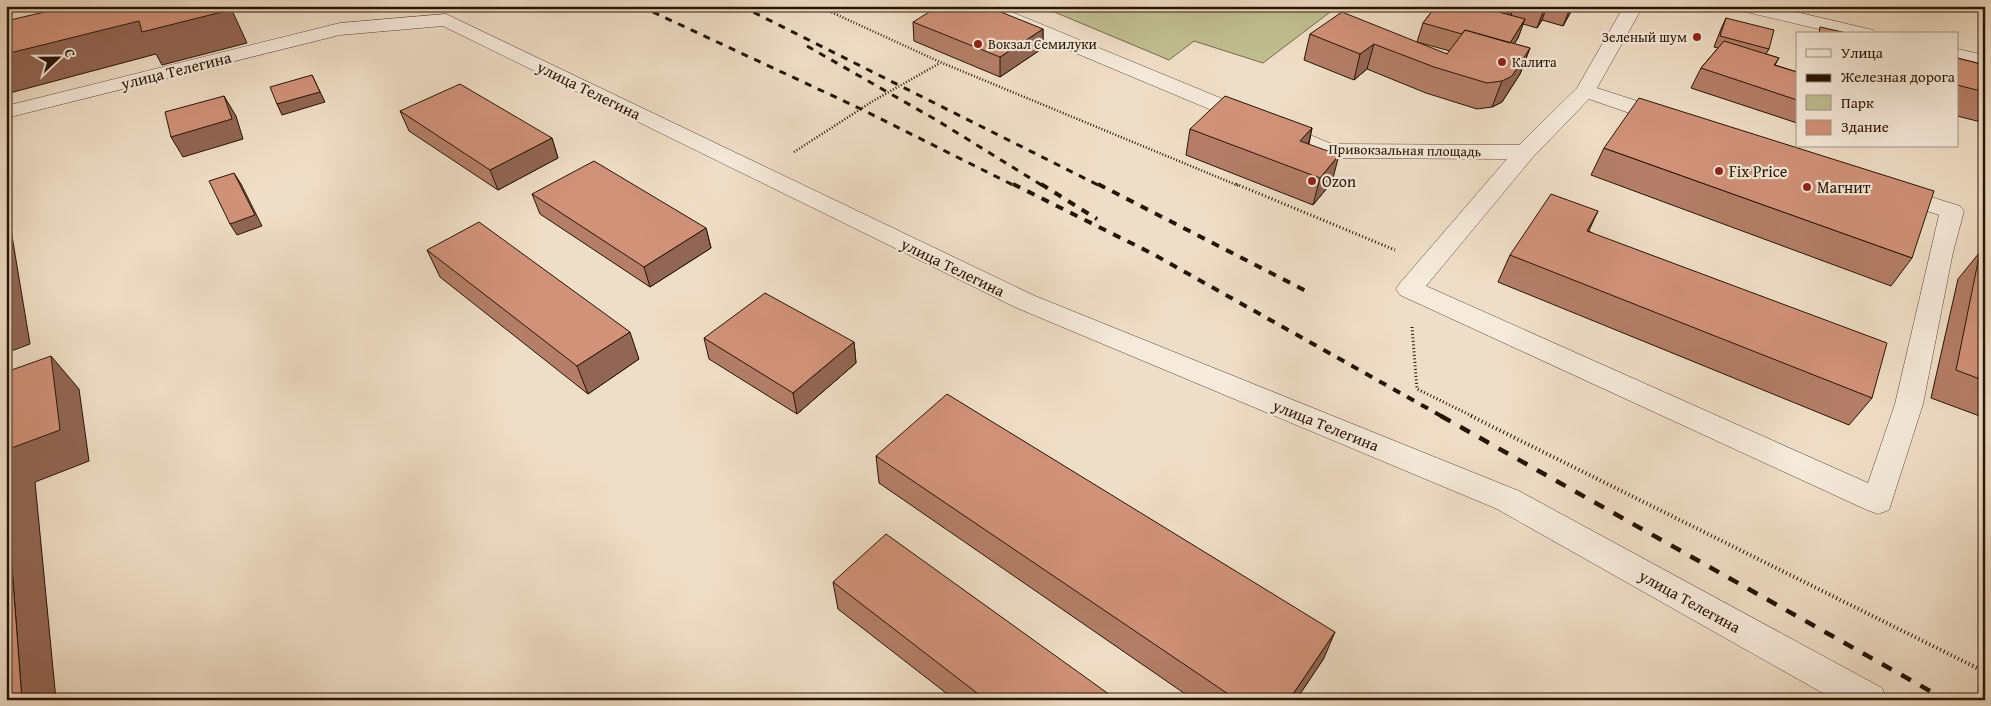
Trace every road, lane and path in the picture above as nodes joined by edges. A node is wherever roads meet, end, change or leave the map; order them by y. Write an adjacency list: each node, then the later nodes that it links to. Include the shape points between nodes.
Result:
1 (818, 6): 8 (path)
2 (980, 6): 12 (street, Привокзальная площадь, via 1329,151)
3 (1634, 6): 9 (street)
4 (1745, 6): 5 (street)
5 (1857, 32)
6 (1958, 54): 7 (street)
7 (1985, 61)
8 (940, 62): 13 (path); 15 (path)
9 (1585, 91): 11 (street); 12 (street)
10 (6, 112): 13 (street, улица Телегина, via 340,29 446,20)
11 (1689, 125)
12 (1525, 152): 15 (street)
13 (760, 174): 18 (street, улица Телегина, via 1026,302 1508,500)
14 (1868, 183): 16 (street, via 1952,211 1910,404 1878,501)
15 (1430, 265): 16 (street)
16 (1410, 289): 17 (path, via 1417,389)
17 (1985, 672)
18 (1869, 700)

